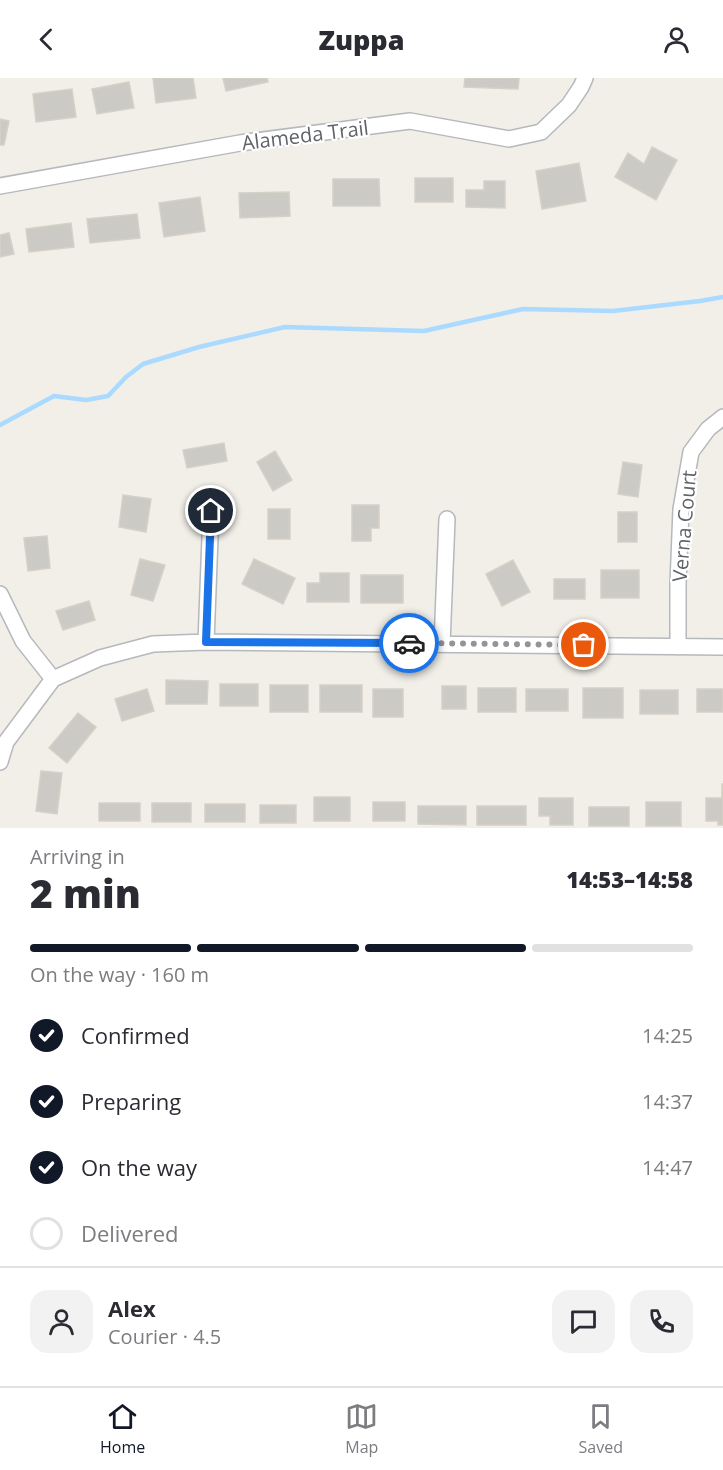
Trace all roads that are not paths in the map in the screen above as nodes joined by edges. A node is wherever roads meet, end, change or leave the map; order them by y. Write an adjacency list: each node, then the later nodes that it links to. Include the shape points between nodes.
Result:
1 (585, 78): 2 (street, Alameda Trail, via 569,105 541,132 509,139 410,121 240,143)
2 (0, 186)
3 (723, 417): 9 (street, Verna Court, via 691,452 681,508)
4 (211, 511): 7 (street)
5 (447, 519): 8 (street)
6 (0, 594): 11 (street, via 22,641)
7 (206, 642): 8 (street); 11 (street, via 153,644 100,658)
8 (442, 644): 9 (street)
9 (678, 647): 10 (street)
10 (723, 647)
11 (53, 680): 12 (street, via 6,742)
12 (0, 762)

